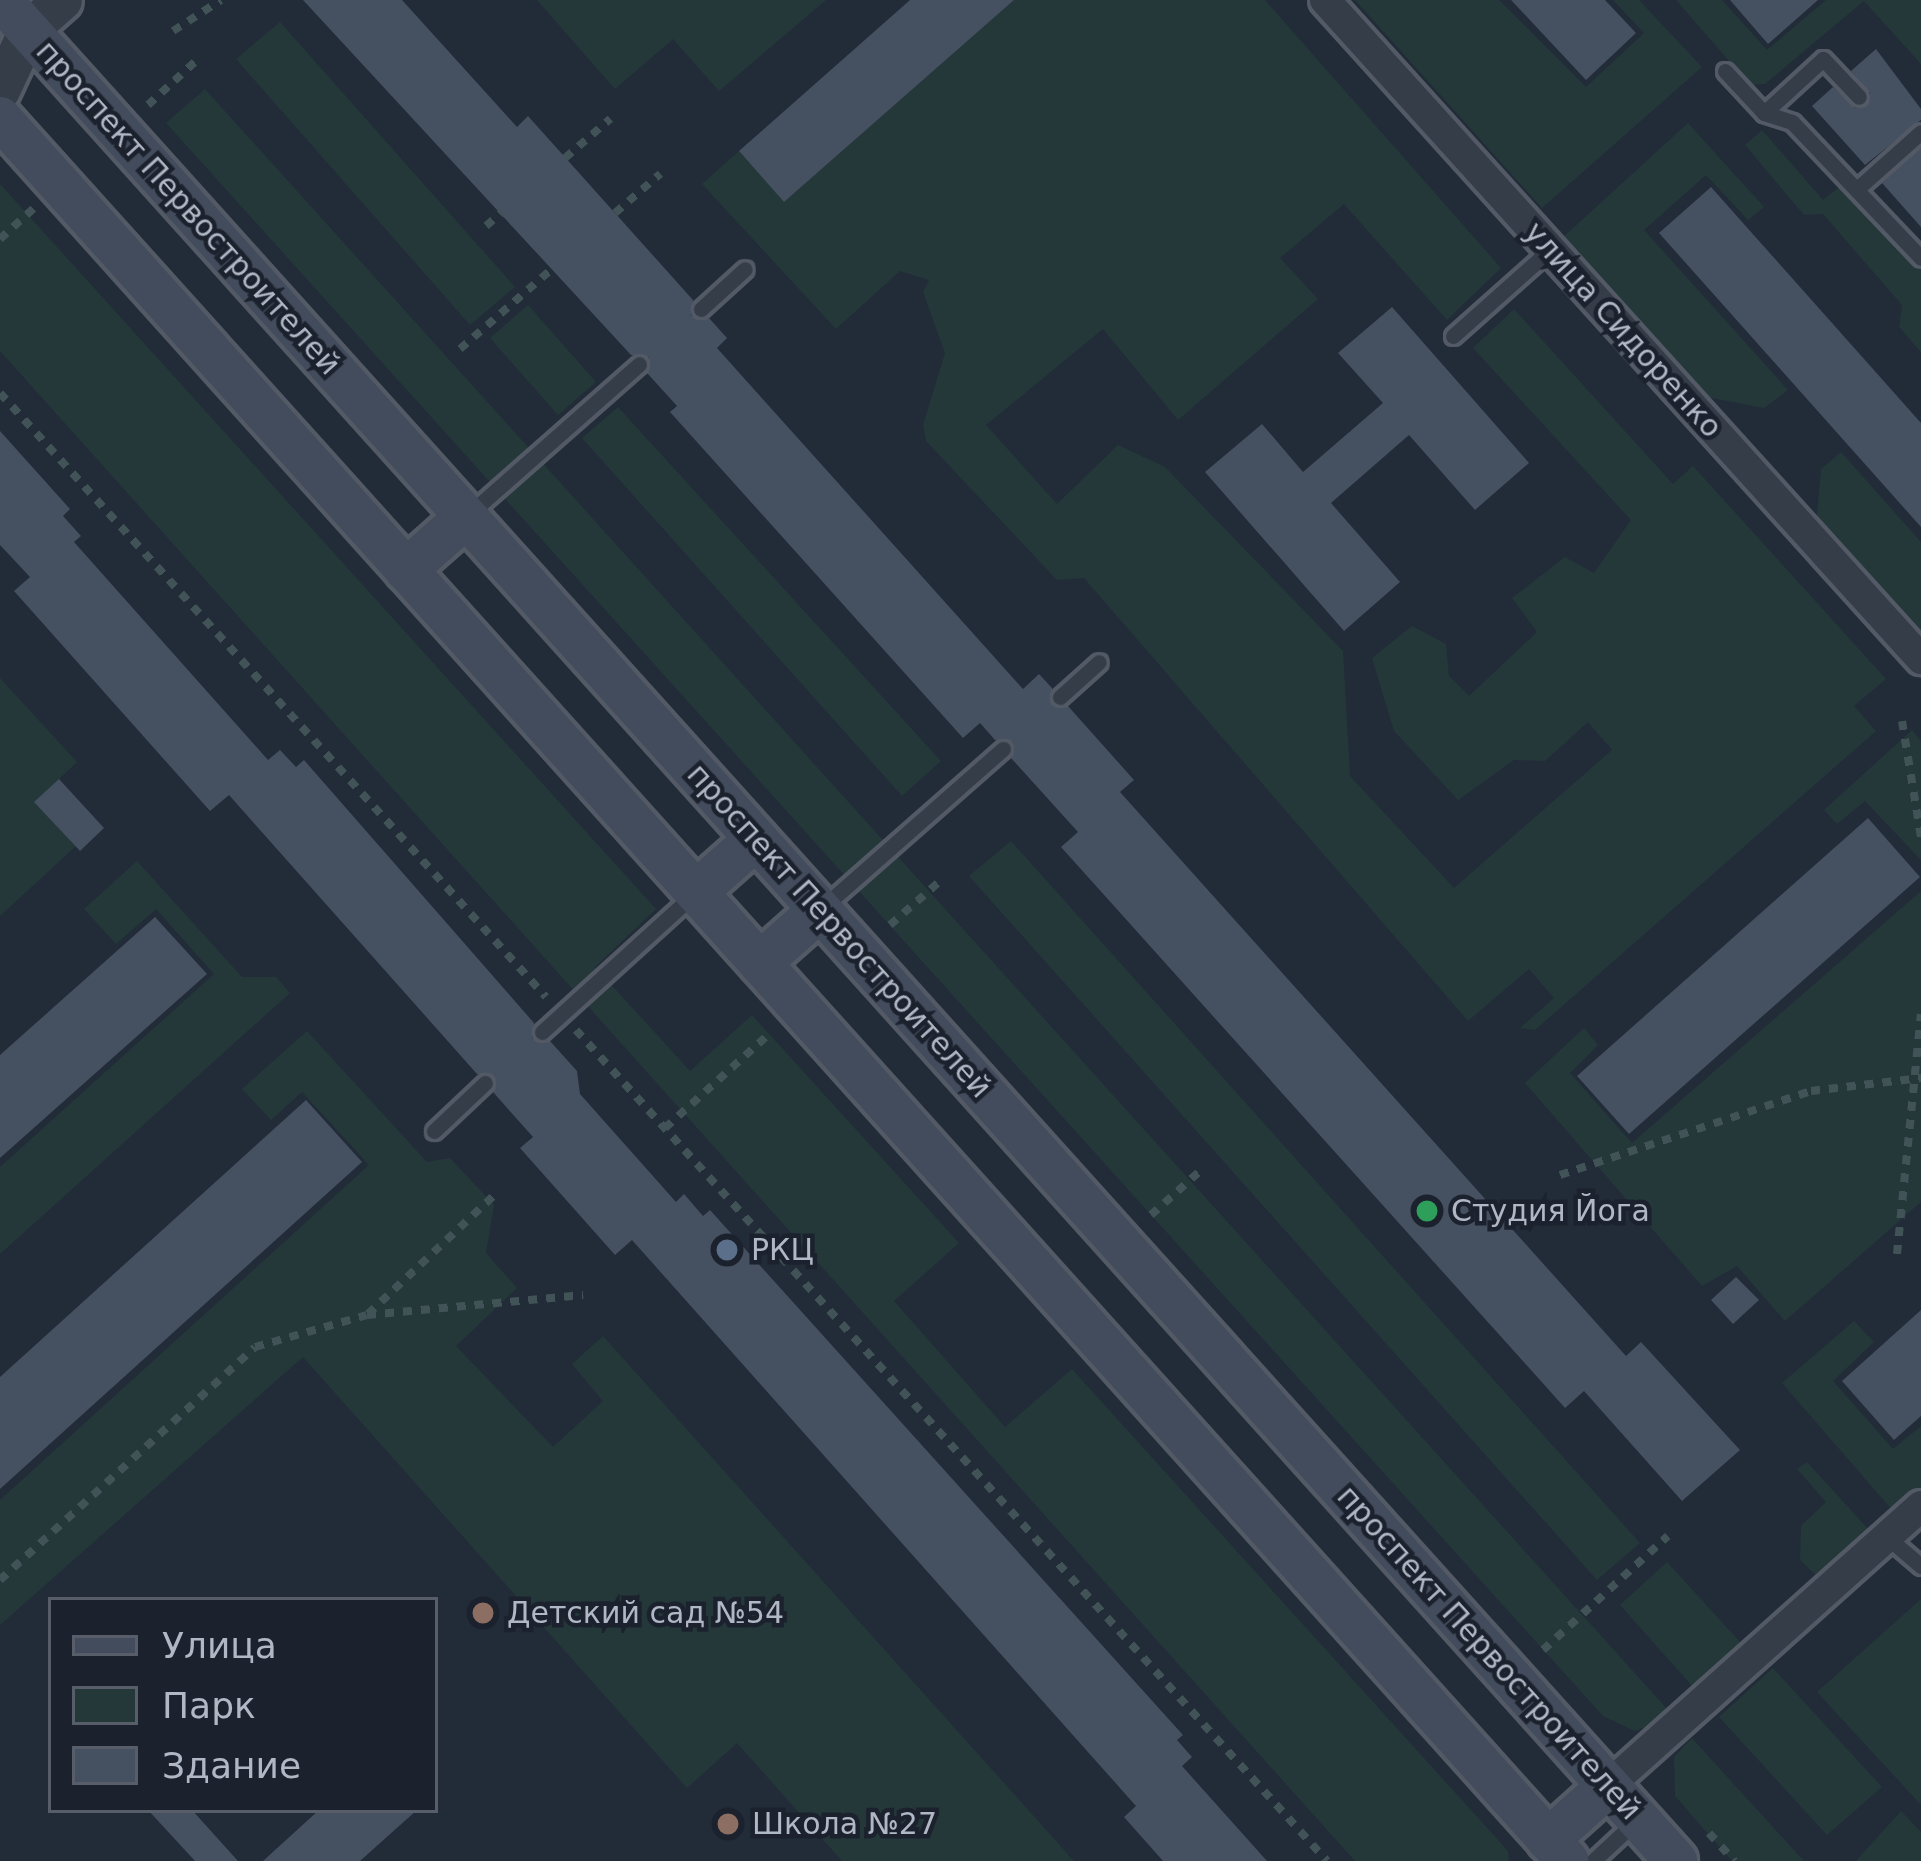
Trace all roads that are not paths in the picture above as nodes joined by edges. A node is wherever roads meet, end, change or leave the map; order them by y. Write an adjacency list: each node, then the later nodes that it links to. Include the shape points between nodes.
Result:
1 (62, 0): 3 (street)
2 (1324, 0): 11 (street, улица Сидоренко)
3 (10, 23): 5 (street); 17 (main road, проспект Первостроителей)
4 (1725, 71): 7 (lane)
5 (0, 90)
6 (1858, 97): 7 (lane, via 1822,59)
7 (1764, 113): 10 (lane, via 1792,122)
8 (0, 118): 18 (main road)
9 (1921, 132): 10 (lane)
10 (1858, 188): 12 (lane)
11 (1550, 250): 15 (lane); 19 (street, улица Сидоренко)
12 (1921, 258)
13 (746, 269): 14 (lane)
14 (701, 309)
15 (1453, 337)
16 (639, 364): 17 (lane)
17 (466, 517): 18 (main road); 23 (main road, проспект Первостроителей)
18 (406, 570): 24 (main road)
19 (1921, 659)
20 (1099, 662): 21 (lane)
21 (1060, 697)
22 (1003, 748): 25 (lane)
23 (756, 839): 24 (main road); 25 (main road, проспект Первостроителей)
24 (696, 892): 26 (main road); 27 (lane)
25 (820, 910): 26 (main road); 33 (main road, проспект Первостроителей)
26 (760, 963): 35 (main road)
27 (542, 1032)
28 (485, 1083): 29 (lane)
29 (434, 1131)
30 (1921, 1506): 31 (street)
31 (1887, 1537): 32 (lane); 33 (street)
32 (1921, 1566)
33 (1608, 1786): 34 (main road, проспект Первостроителей); 35 (main road)
34 (1638, 1819): 36 (lane); 37 (main road, проспект Первостроителей)
35 (1558, 1850)
36 (1593, 1861)
37 (1676, 1861)

